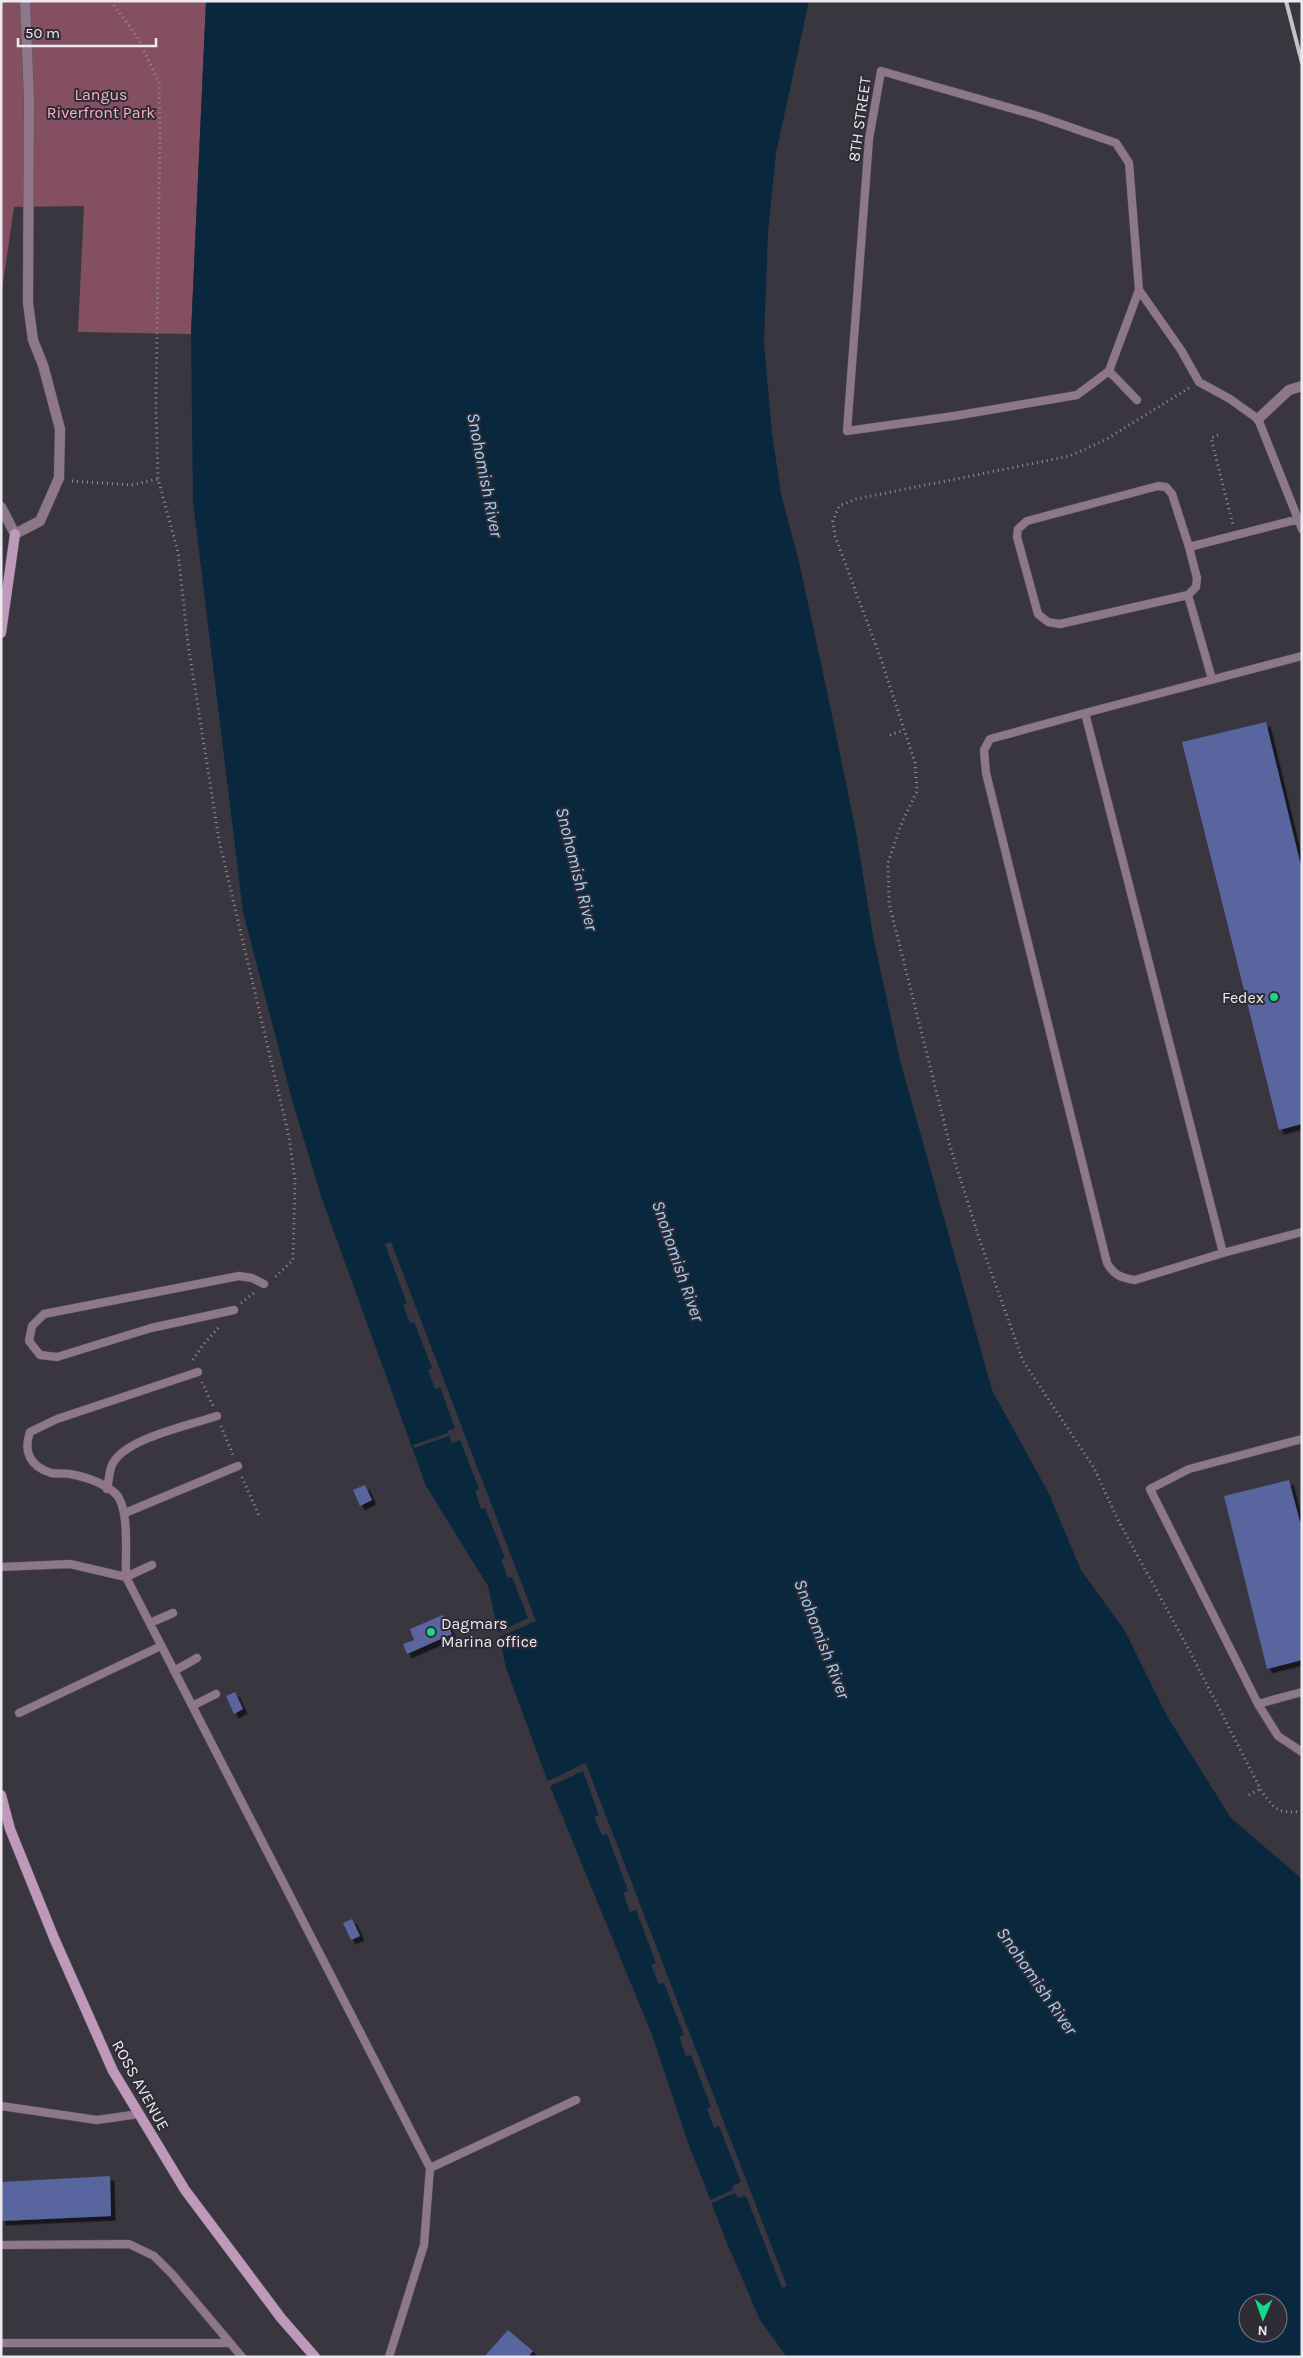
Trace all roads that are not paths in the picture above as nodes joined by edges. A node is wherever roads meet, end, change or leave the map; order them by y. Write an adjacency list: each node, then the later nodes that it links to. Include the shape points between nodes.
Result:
1 (25, 1): 10 (street, via 29,98 28,303 33,340 60,429 58,480 40,521)
2 (1139, 290): 3 (lane); 3 (lane, 8TH STREET, via 1129,164 1116,143 1038,116 881,71 869,139 847,431 1077,395); 6 (lane, via 1199,382)
3 (1109, 371): 5 (lane)
4 (1302, 386): 6 (street, via 1289,390)
5 (1136, 400)
6 (1258, 419): 8 (lane)
7 (1, 507): 10 (street)
8 (1299, 519): 9 (lane); 11 (lane)
9 (1302, 529)
10 (15, 534): 13 (street)
11 (1189, 547): 12 (lane, via 1197,578 1196,587); 12 (lane, via 1172,494 1166,487 1158,486 1027,521 1018,529 1038,614 1048,622 1060,624)
12 (1188, 595): 15 (lane)
13 (1, 633)
14 (1302, 656): 15 (lane)
15 (1212, 679): 16 (lane)
16 (1085, 713): 18 (lane); 18 (lane, via 990,740 984,750 986,773 1107,1263 1113,1274 1135,1280)
17 (1302, 1232): 18 (lane)
18 (1223, 1253)
19 (264, 1284): 20 (lane, via 240,1276 44,1314 32,1326 29,1340 40,1355 57,1357 151,1328)
20 (234, 1310)
21 (198, 1372): 25 (lane, via 57,1419 30,1432 26,1445 29,1459 38,1466 52,1473 95,1480)
22 (216, 1416): 25 (lane, via 124,1450 112,1463)
23 (1302, 1439): 37 (lane, via 1189,1468 1150,1489)
24 (238, 1466): 26 (lane)
25 (107, 1489): 26 (lane, via 116,1495)
26 (125, 1513): 29 (lane)
27 (152, 1565): 29 (lane)
28 (1, 1567): 29 (lane, via 70,1564)
29 (126, 1577): 31 (lane)
30 (172, 1613): 31 (lane)
31 (150, 1623): 32 (lane)
32 (161, 1646): 34 (lane); 39 (lane)
33 (197, 1658): 34 (lane)
34 (174, 1671): 38 (lane)
35 (1302, 1692): 37 (lane)
36 (216, 1694): 38 (lane)
37 (1258, 1704): 40 (lane, via 1278,1736)
38 (192, 1706): 45 (lane)
39 (19, 1713)
40 (1302, 1752)
41 (1, 1795): 44 (street, ROSS AVENUE, via 10,1829 54,1938 113,2071)
42 (576, 2100): 45 (lane)
43 (1, 2106): 44 (lane, via 96,2120)
44 (139, 2114): 50 (street, ROSS AVENUE, via 185,2190 281,2318)
45 (430, 2168): 51 (lane, via 424,2245)
46 (1, 2245): 48 (lane, via 129,2244 154,2256)
47 (1, 2343): 48 (lane)
48 (230, 2343): 49 (lane)
49 (242, 2357)
50 (315, 2357)
51 (389, 2357)

